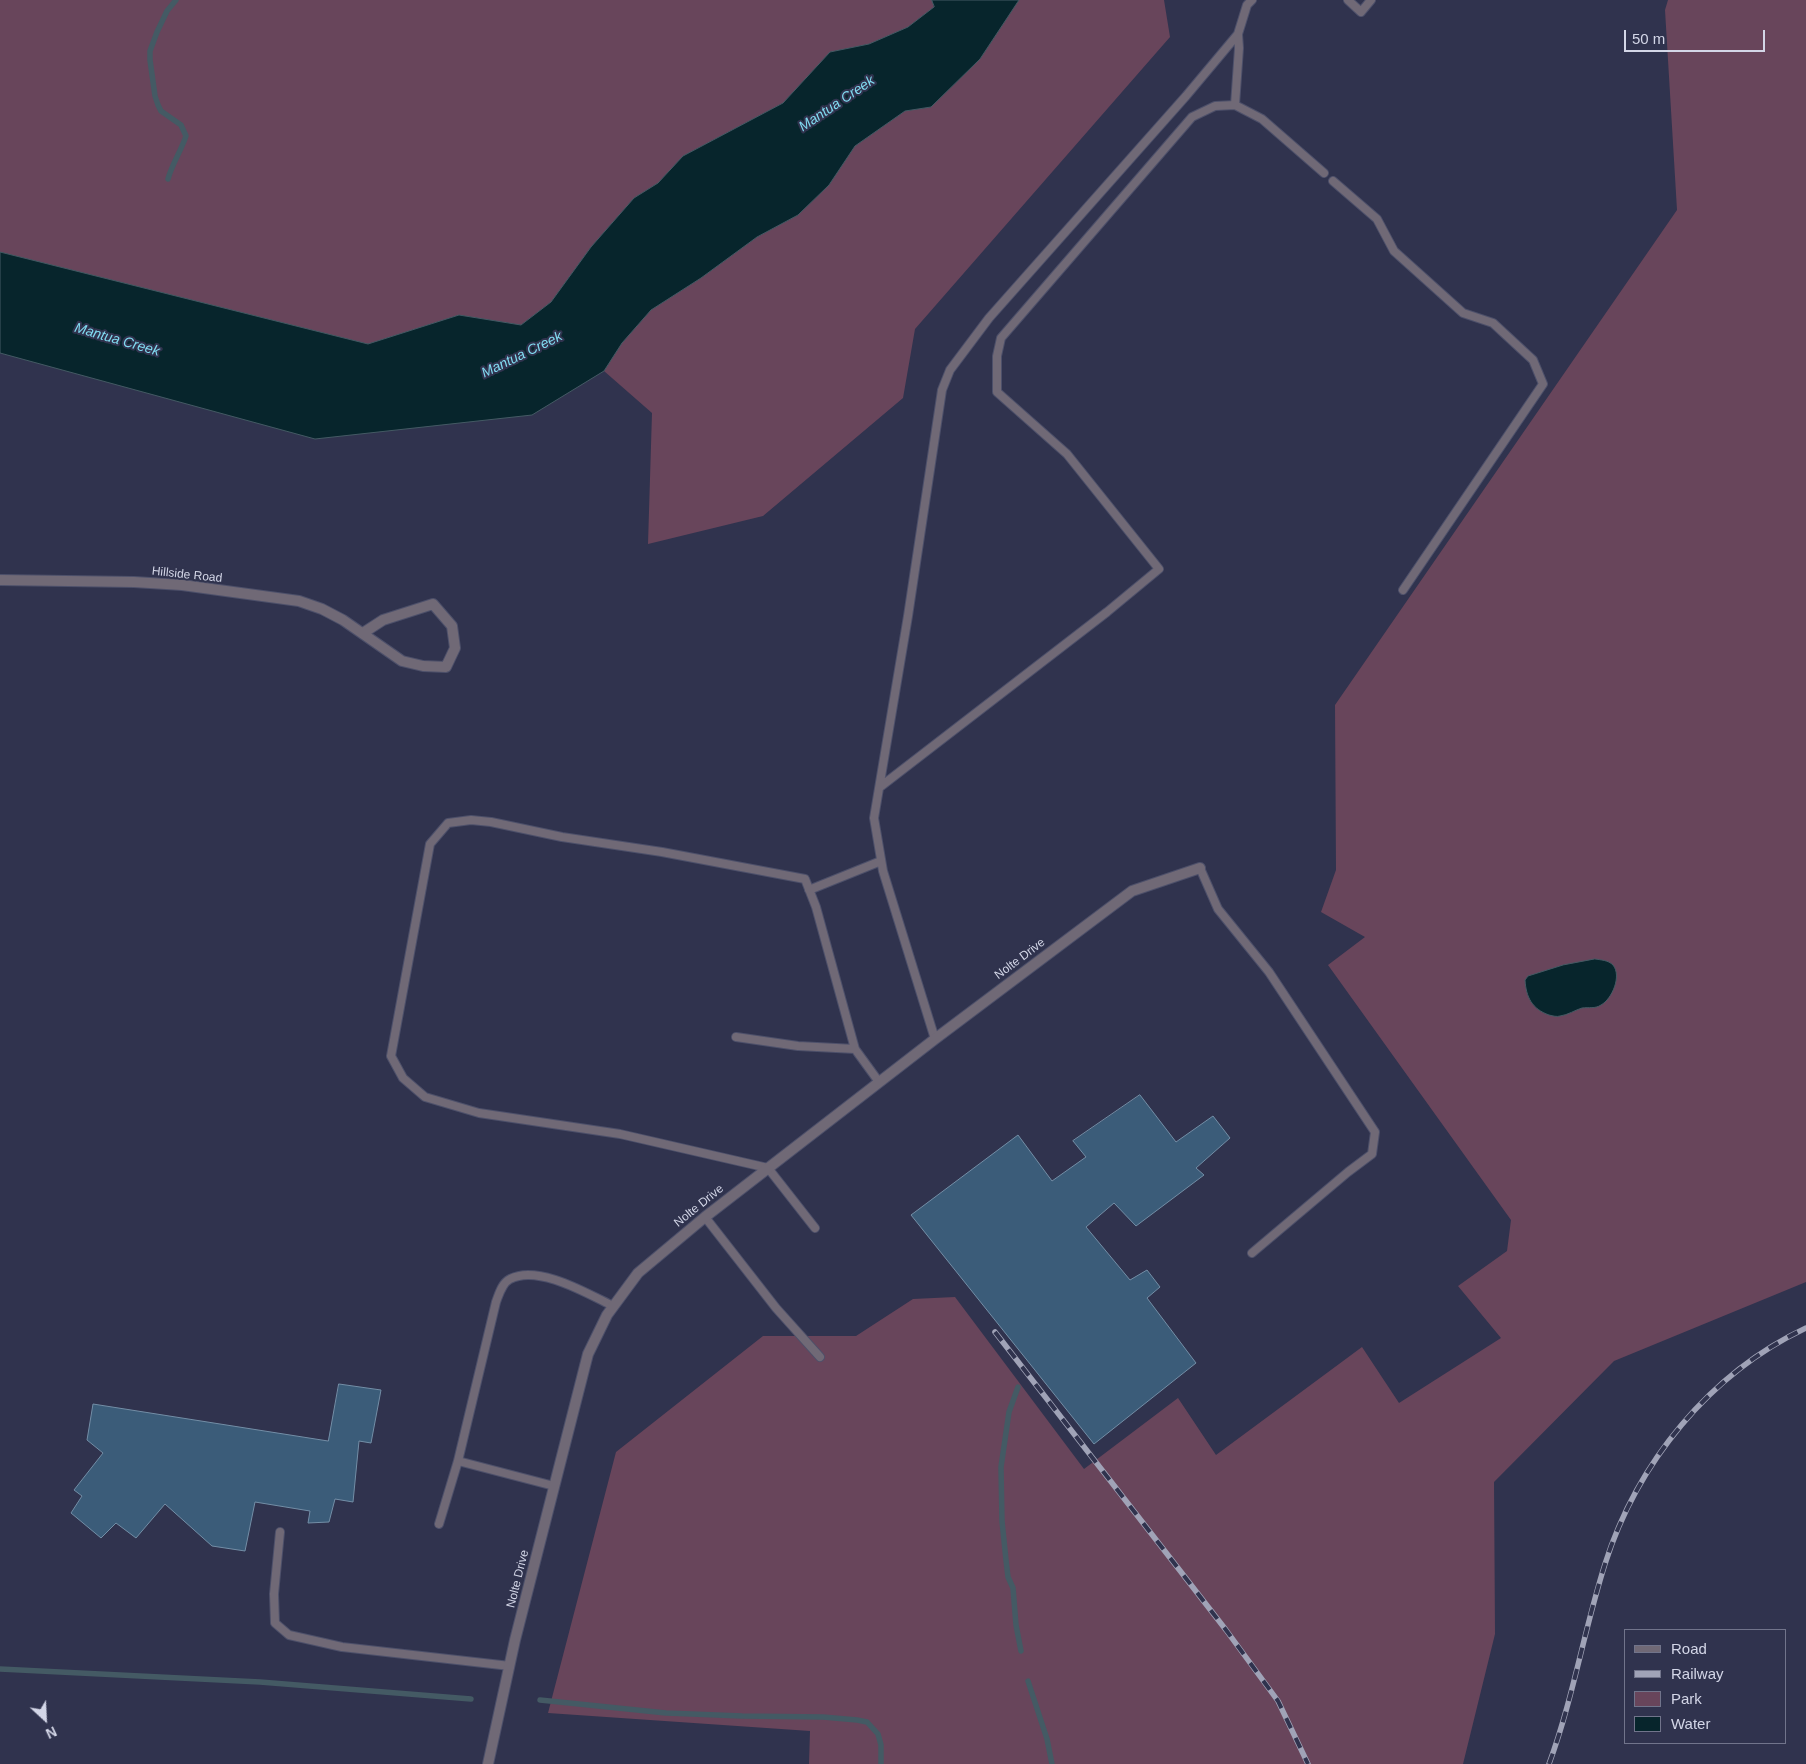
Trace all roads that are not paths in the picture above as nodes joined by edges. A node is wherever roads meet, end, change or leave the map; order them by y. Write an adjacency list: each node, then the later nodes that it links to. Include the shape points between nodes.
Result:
1 (1252, 0): 4 (lane)
2 (1348, 0): 3 (lane, via 1361,12)
3 (1371, 0)
4 (1238, 34): 5 (lane); 11 (lane, via 989,318 950,370 942,390)
5 (1235, 105): 6 (lane, via 1262,119); 11 (lane, via 1215,106 1192,117 1001,338 997,356 997,392 1067,454 1159,569)
6 (1324, 173)
7 (1333, 181): 9 (lane, via 1377,219 1394,251 1463,314 1493,323 1533,360 1543,384)
8 (0, 580): 10 (street, Hillside Road, via 182,585 299,601 322,609)
9 (1403, 590)
10 (363, 632): 10 (street, Hillside Road, via 383,620 433,604 452,626 455,648 446,667 423,666 402,661)
11 (880, 786): 12 (lane, via 874,818)
12 (881, 861): 14 (lane); 16 (lane)
13 (1200, 868): 16 (street, Nolte Drive, via 1132,891); 22 (lane, via 1218,908 1269,972 1375,1132 1372,1154)
14 (809, 890): 17 (lane); 19 (lane, via 805,879 786,875 491,822 448,823 430,844 391,1056 403,1078 425,1097 479,1113 620,1134)
15 (736, 1037): 17 (lane, via 798,1046)
16 (935, 1039): 18 (street, Nolte Drive)
17 (855, 1049): 18 (lane)
18 (879, 1082): 19 (street, Nolte Drive)
19 (768, 1168): 20 (street, Nolte Drive); 21 (lane)
20 (705, 1217): 23 (street, Nolte Drive, via 638,1273); 24 (lane, via 776,1308)
21 (815, 1228)
22 (1252, 1253)
23 (613, 1306): 25 (lane, via 569,1285 536,1275 509,1279 500,1289 496,1302); 26 (street, Nolte Drive, via 588,1354)
24 (820, 1357)
25 (458, 1461): 26 (lane); 27 (lane)
26 (554, 1486): 29 (street, Nolte Drive)
27 (439, 1524)
28 (280, 1532): 29 (lane, via 274,1594 275,1623 289,1635 342,1647)
29 (510, 1666): 30 (street, Nolte Drive)
30 (488, 1764)

